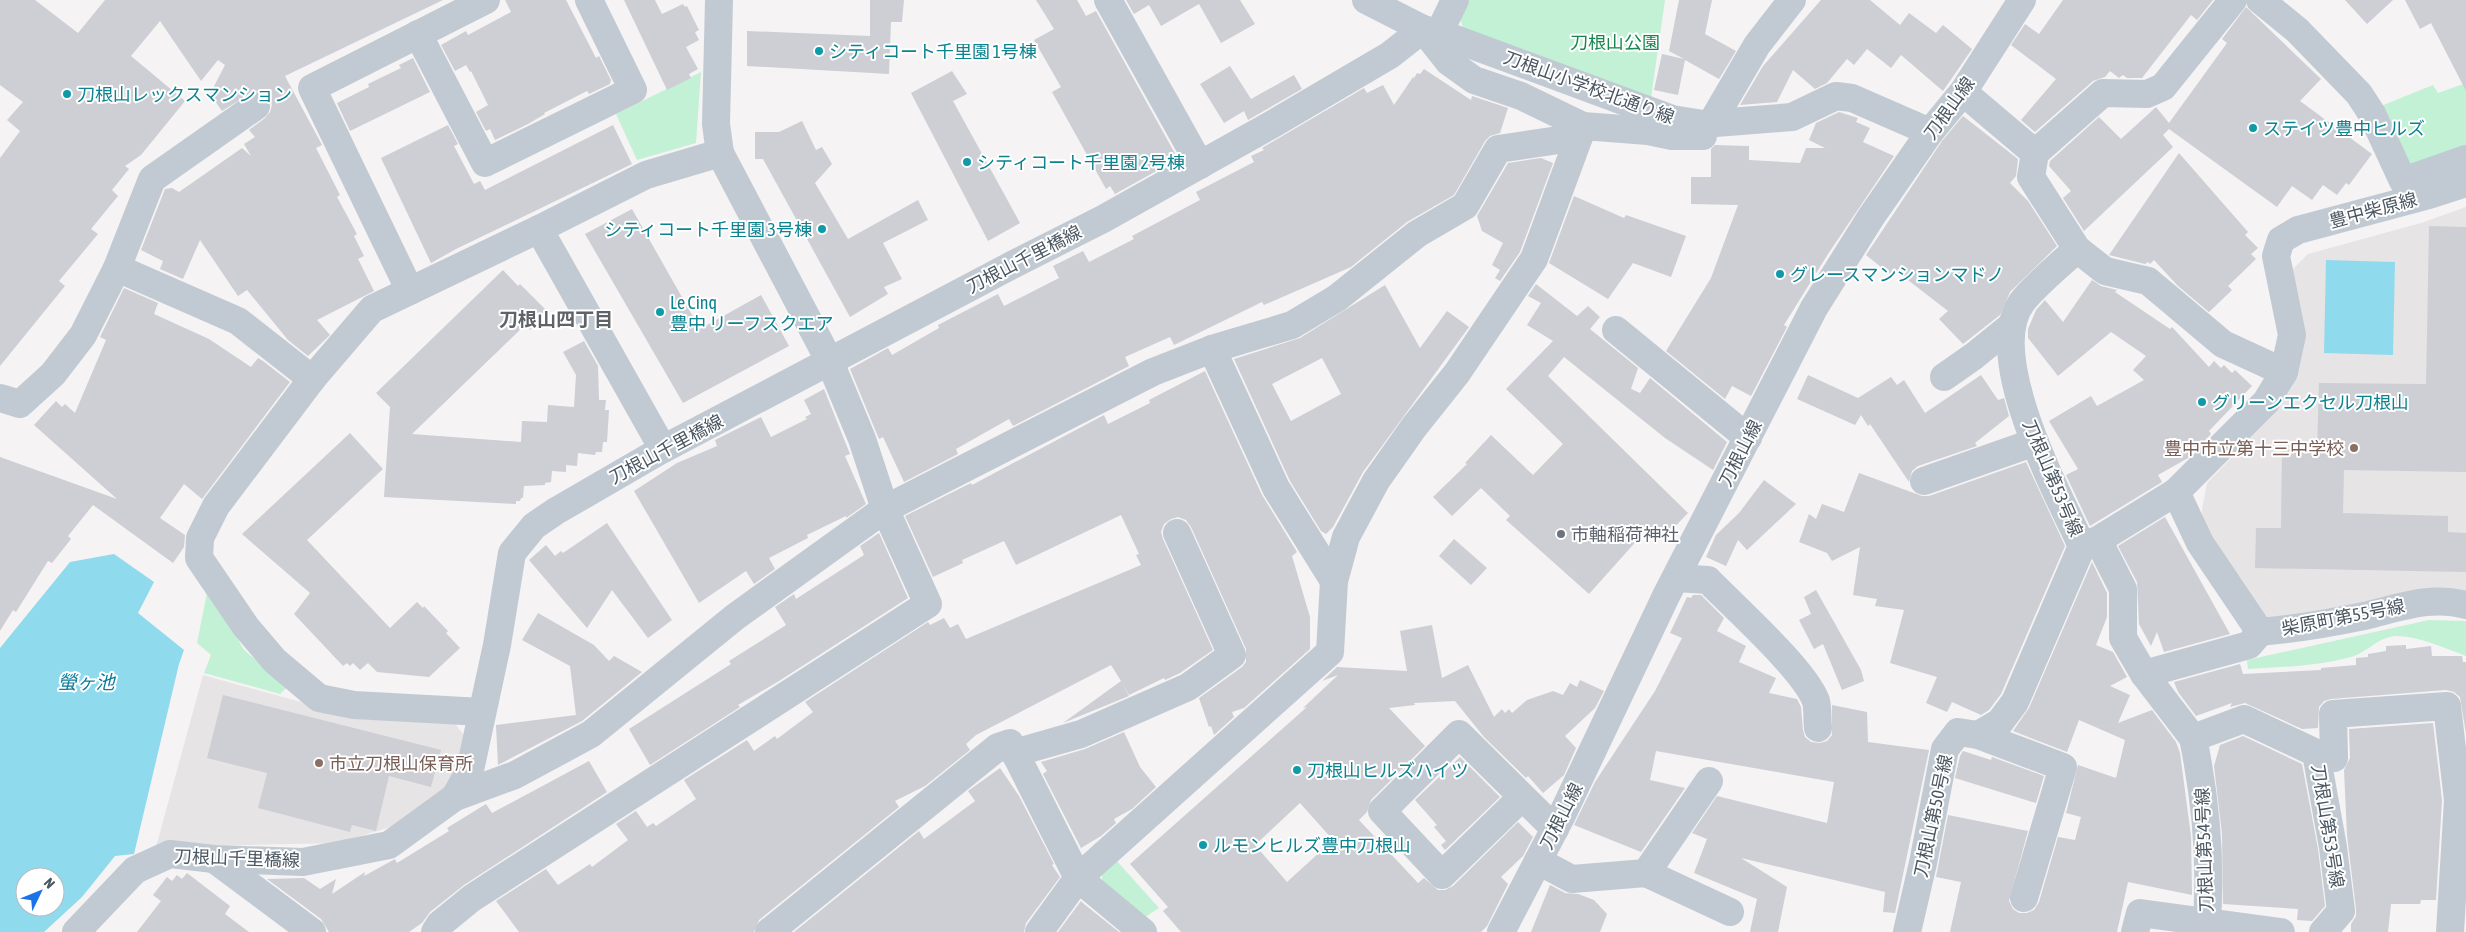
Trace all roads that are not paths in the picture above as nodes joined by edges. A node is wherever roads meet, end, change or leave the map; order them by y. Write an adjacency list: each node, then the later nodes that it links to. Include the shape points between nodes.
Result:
1 (486, 0): 12 (street)
2 (589, 0): 12 (street, via 633,90 485,163)
3 (719, 0): 18 (street, via 716,124)
4 (1108, 0): 21 (street)
5 (1366, 0): 11 (street, 刀根山小学校北通り線)
6 (1455, 0): 11 (street)
7 (1792, 0): 15 (street, via 1757,45)
8 (2022, 0): 13 (street, 刀根山線)
9 (2232, 0): 19 (street, via 2163,87 2147,94 2103,93)
10 (2260, 0): 20 (street, via 2297,30 2359,94 2404,181)
11 (1431, 31): 15 (street, 刀根山小学校北通り線, via 1672,119); 16 (street, via 1449,62 1474,80 1522,96); 21 (street, 刀根山千里橋線)
12 (418, 34): 26 (street, via 312,88)
13 (1963, 92): 17 (street, 刀根山線); 19 (street)
14 (256, 106): 25 (street, via 152,179)
15 (1708, 123): 16 (street, via 1702,136 1672,136 1648,131); 17 (street, 刀根山小学校北通り線, via 1792,117 1836,96 1852,98)
16 (1581, 132): 29 (street, via 1498,149 1465,206 1417,234 1337,298 1292,325); 44 (street, via 1534,259 1457,373 1414,426 1376,481 1346,537)
17 (1930, 132): 35 (street, 刀根山線, via 1870,218 1814,308)
18 (720, 153): 23 (street, via 646,175); 30 (street)
19 (2035, 153): 24 (street, via 2031,177)
20 (2466, 159)
21 (1200, 165): 30 (street, 刀根山千里橋線)
22 (2466, 182): 31 (street, 豊中柴原線, via 2430,195 2298,230 2281,240 2276,256 2292,335)
23 (540, 229): 26 (street); 37 (street)
24 (2077, 249): 27 (street, via 2022,302); 31 (street, via 2105,271 2148,281 2223,344)
25 (117, 268): 33 (street, via 238,320); 34 (street, via 83,335 53,374 20,404)
26 (410, 291): 33 (street, via 372,309)
27 (2011, 326): 32 (street); 36 (street, 刀根山第53号線, via 2011,365)
28 (1616, 330): 35 (street)
29 (1212, 349): 40 (street, via 1153,372); 44 (street, via 1276,488)
30 (830, 362): 37 (street, 刀根山千里橋線); 40 (street, via 862,439)
31 (2284, 372): 39 (street, via 2266,402)
32 (1944, 377)
33 (312, 379): 48 (street, via 216,506 200,538 199,558 246,627 275,660 319,698 354,705)
34 (0, 398)
35 (1748, 438): 43 (street, 刀根山線)
36 (2035, 442): 38 (street); 42 (street, 刀根山第53号線)
37 (663, 449): 48 (street, 刀根山千里橋線, via 556,510 534,526 512,553)
38 (1924, 481)
39 (2176, 492): 42 (street); 46 (street, 柴原町第55号線, via 2200,543)
40 (885, 509): 55 (street, via 735,617 591,734 515,775); 67 (street, via 928,604 472,898 440,924)
41 (1177, 533): 52 (street, via 1232,655 1188,687 1081,734)
42 (2090, 543): 47 (street, 刀根山第53号線, via 2123,589 2123,638); 50 (street, 刀根山第50号線, via 2016,702 2000,722)
43 (1676, 578): 49 (street, via 1708,580 1788,662 1816,702); 57 (street, 刀根山線)
44 (1334, 581): 61 (street, via 1330,652)
45 (2466, 605): 46 (street, 柴原町第55号線, via 2436,601 2408,604 2364,616)
46 (2260, 632): 47 (street, via 2249,644)
47 (2144, 674): 51 (street, 刀根山第53号線)
48 (482, 712): 55 (street, 刀根山千里橋線, via 470,770)
49 (1818, 728)
50 (1978, 735): 62 (street, via 2062,766); 72 (street, 刀根山第50号線, via 1958,732 1945,749)
51 (2193, 738): 53 (street, 刀根山第53号線, via 2244,719); 64 (street, 刀根山第54号線, via 2207,832)
52 (1014, 752): 61 (street); 68 (street, via 1010,743 998,747)
53 (2316, 753): 75 (street, 刀根山第53号線, via 2341,911); 76 (street, via 2334,758 2333,714 2447,706 2458,800)
54 (1709, 782): 60 (street)
55 (455, 797): 58 (street, 刀根山千里橋線, via 389,845 304,862)
56 (1521, 798): 56 (street, via 1459,734 1382,811 1442,875); 57 (street)
57 (1555, 829): 59 (street, 刀根山線)
58 (214, 859): 65 (street, 刀根山千里橋線, via 170,854 135,870); 66 (street)
59 (1538, 861): 60 (street, via 1572,879); 71 (street, 刀根山線)
60 (1646, 873): 63 (street)
61 (1078, 878): 69 (street); 70 (street)
62 (2024, 898)
63 (1730, 912)
64 (2207, 927): 73 (street, via 2140,913); 74 (street)
65 (76, 932)
66 (312, 932)
67 (435, 932)
68 (770, 932)
69 (1039, 932)
70 (1143, 932)
71 (1501, 932)
72 (1907, 932)
73 (2135, 932)
74 (2281, 932)
75 (2323, 932)
76 (2450, 932)

